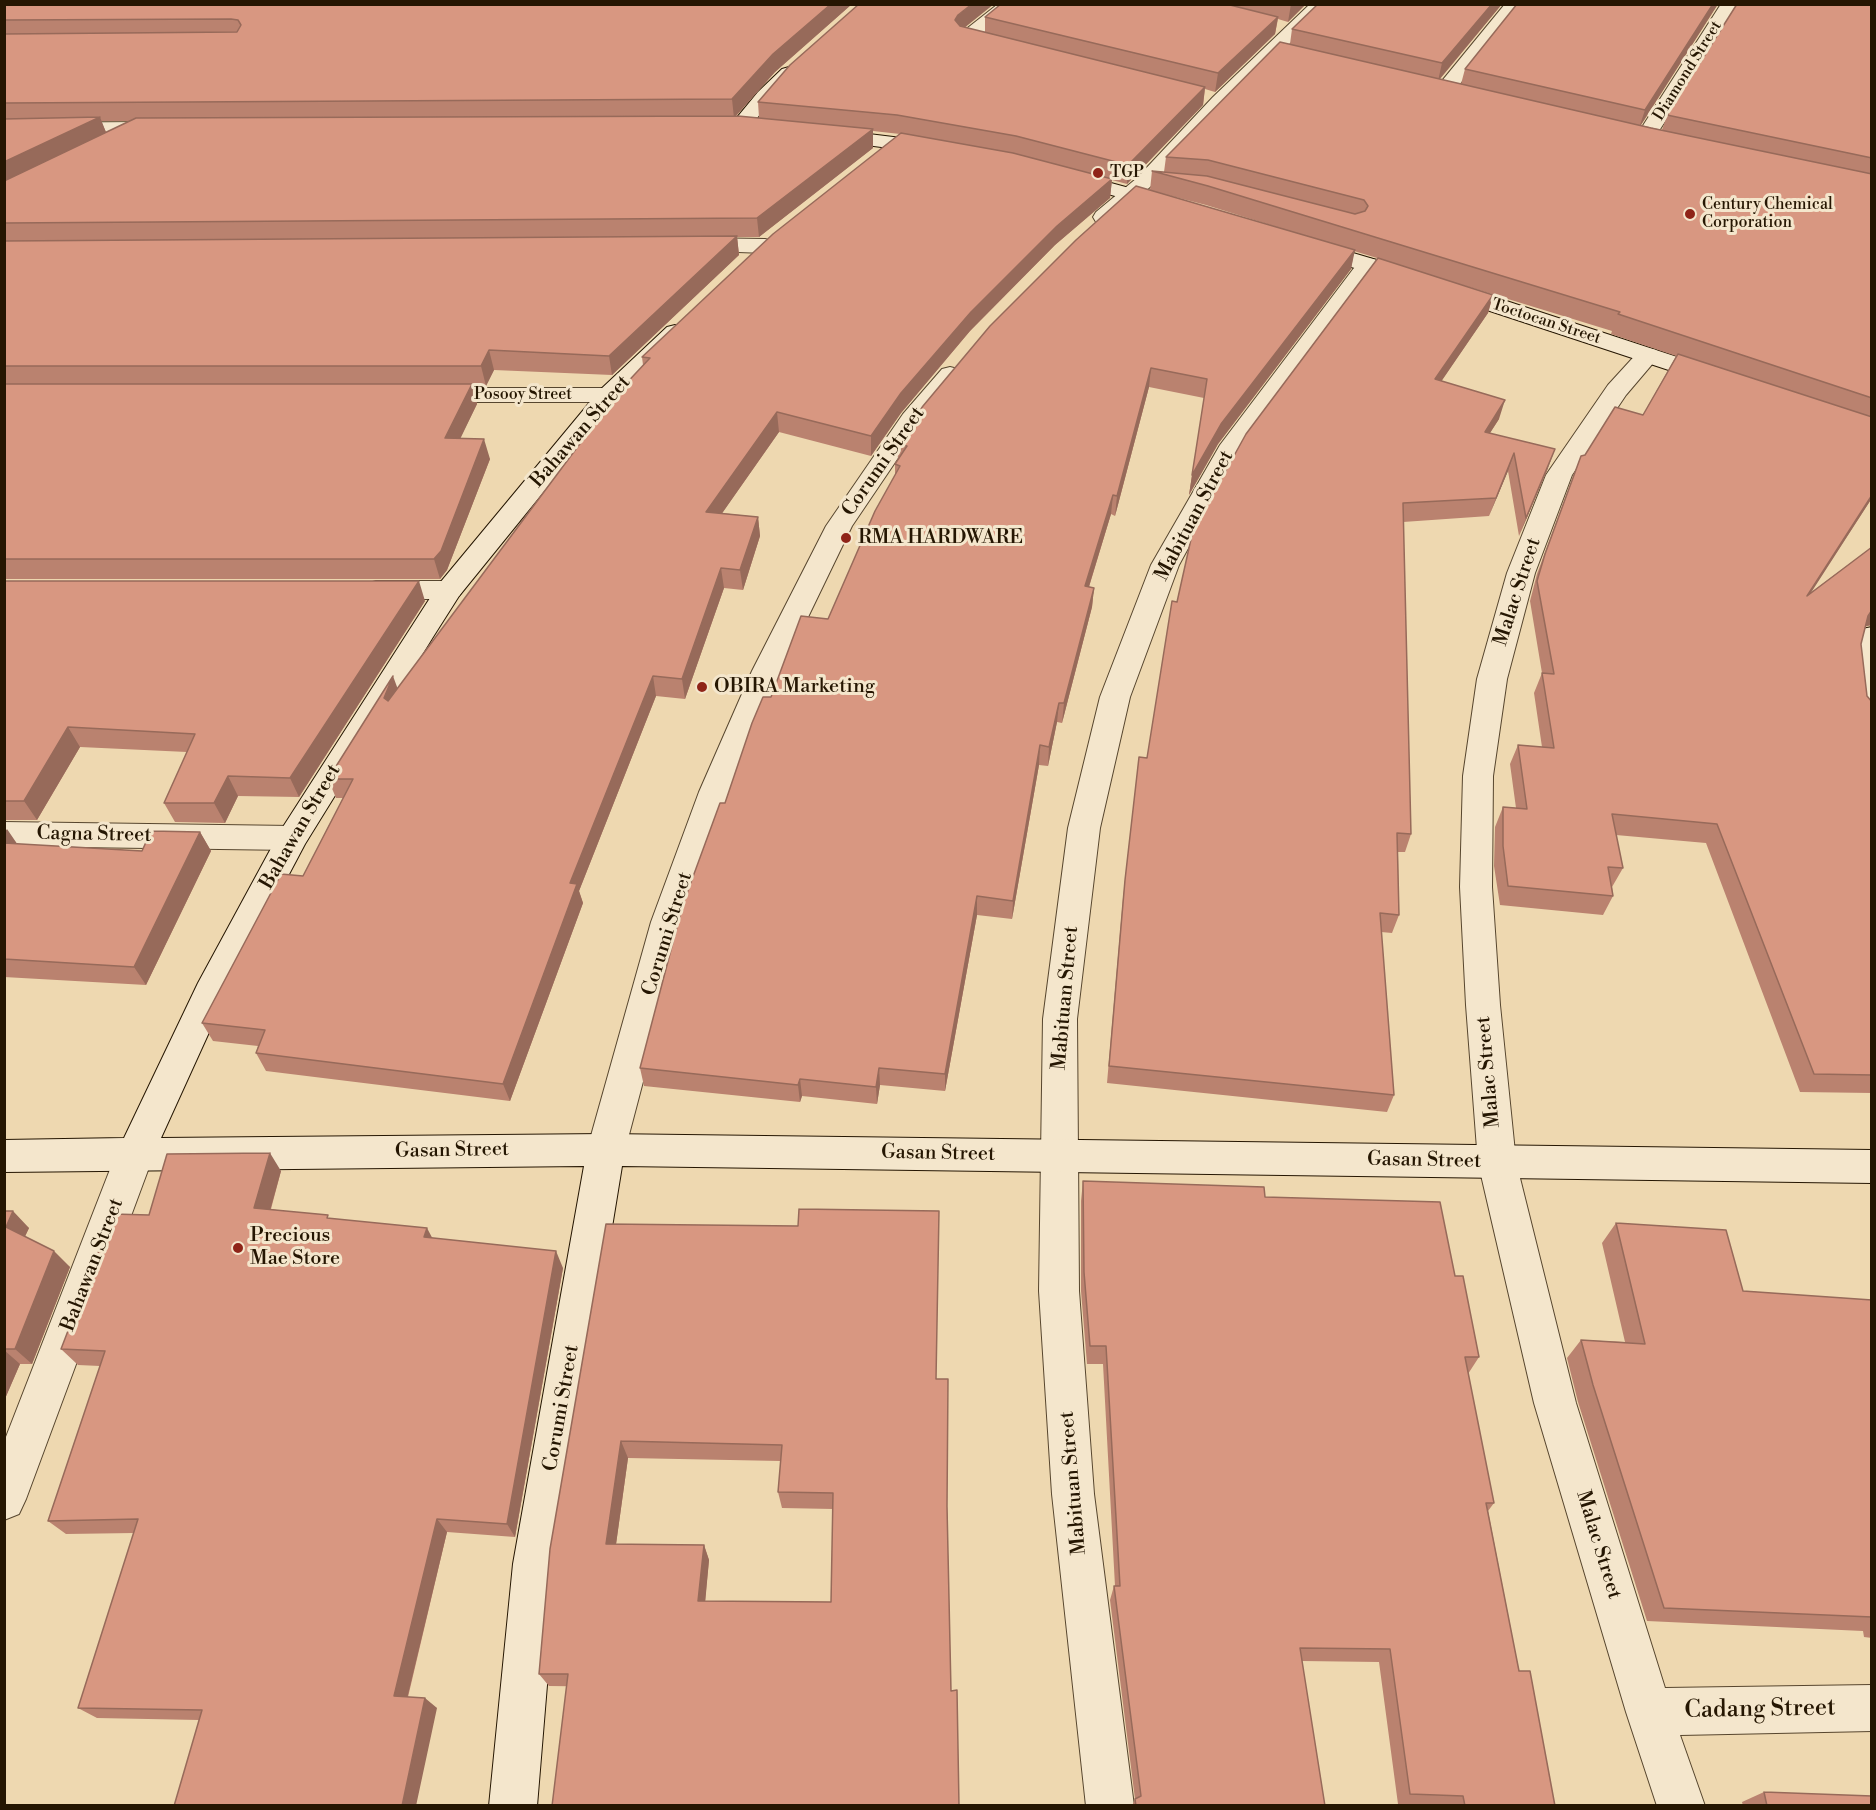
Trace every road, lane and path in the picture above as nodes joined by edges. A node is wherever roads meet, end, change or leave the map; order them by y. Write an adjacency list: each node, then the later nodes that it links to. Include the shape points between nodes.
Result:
1 (1010, 4): 7 (street, via 966,38)
2 (1321, 4): 6 (street)
3 (1515, 4): 12 (street)
4 (1730, 4): 24 (street, Diamond Street)
5 (1272, 26): 6 (street)
6 (1295, 31): 8 (street)
7 (989, 44)
8 (1273, 51): 9 (street); 15 (street)
9 (1296, 56)
10 (800, 64): 17 (street)
11 (1422, 85): 12 (street)
12 (1444, 90): 14 (street)
13 (1197, 95): 15 (street)
14 (1467, 96)
15 (1220, 101): 31 (street)
16 (716, 126): 17 (street)
17 (740, 126): 20 (street)
18 (139, 128): 19 (street); 21 (street); 27 (street)
19 (163, 128)
20 (762, 128)
21 (4, 129)
22 (807, 133): 25 (street)
23 (1623, 133): 24 (street)
24 (1645, 138): 26 (street)
25 (897, 142): 28 (street); 29 (street)
26 (1668, 143)
27 (98, 149)
28 (957, 152)
29 (871, 163)
30 (1049, 172): 31 (street)
31 (1130, 194): 32 (street); 33 (street)
32 (1186, 209)
33 (1081, 238)
34 (1289, 240): 36 (street, Toctocan Street)
35 (672, 245): 37 (street, via 774,239)
36 (1368, 265): 39 (street, Toctocan Street); 53 (street, Mabituan Street, via 1229,450 1165,565 1115,697 1084,828 1060,1019)
37 (739, 270)
38 (695, 312): 43 (street, Bahawan Street)
39 (1648, 355): 41 (street, Toctocan Street); 54 (street, Malac Street, via 1617,390 1559,475 1521,573 1492,679 1478,776 1476,887)
40 (965, 356): 50 (street, Corumi Street, via 912,419 839,526 767,671 715,792 668,922)
41 (1737, 385)
42 (407, 394): 43 (street, Posooy Street)
43 (609, 395): 45 (street, Bahawan Street)
44 (356, 590): 45 (street)
45 (449, 590): 49 (street, Bahawan Street)
46 (1872, 636): 47 (street, via 1865,664)
47 (1872, 715)
48 (4, 834): 49 (street, Cagna Street)
49 (292, 838): 51 (street, Bahawan Street, via 215,983)
50 (606, 1150): 51 (street, Gasan Street); 53 (street, Gasan Street); 59 (street, Corumi Street, via 535,1564)
51 (135, 1154): 52 (street, Gasan Street); 56 (street, Bahawan Street)
52 (4, 1156)
53 (1058, 1156): 54 (street, Gasan Street); 60 (street, Mabituan Street, via 1059,1291 1074,1494)
54 (1497, 1161): 55 (street, Gasan Street); 58 (street, Malac Street, via 1556,1403)
55 (1872, 1167)
56 (4, 1499)
57 (1872, 1708): 58 (street, Cadang Street)
58 (1649, 1712): 61 (street, Malac Street)
59 (513, 1806)
60 (1110, 1806)
61 (1681, 1806)

